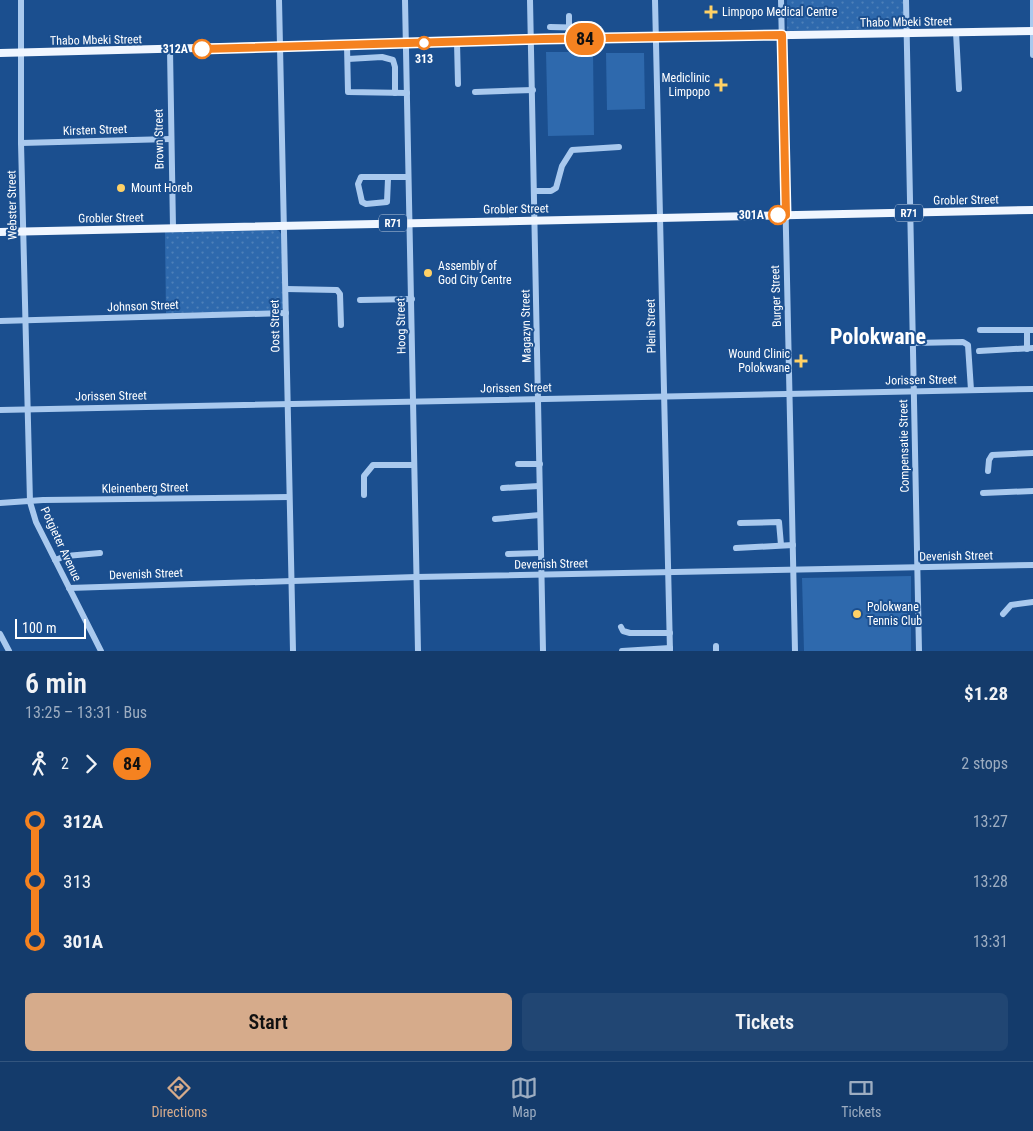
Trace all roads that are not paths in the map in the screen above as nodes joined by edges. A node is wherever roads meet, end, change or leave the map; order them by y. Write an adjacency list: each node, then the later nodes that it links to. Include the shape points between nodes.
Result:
1 (21, 0): 26 (street, Webster Street)
2 (279, 0): 23 (street, Oost Street)
3 (405, 0): 21 (street, Hoog Street)
4 (530, 0): 19 (street, Magazyn Street)
5 (655, 0): 17 (street, Plein Street)
6 (781, 0): 16 (street, Burger Street)
7 (906, 0): 15 (street, Compensatie Street)
8 (1033, 0): 13 (street)
9 (569, 16): 10 (street)
10 (569, 27): 11 (street); 12 (street); 18 (street)
11 (550, 28)
12 (593, 28)
13 (1033, 31): 14 (main road, Thabo Mbeki Street); 27 (street)
14 (956, 32): 15 (main road, Thabo Mbeki Street); 30 (street)
15 (906, 33): 16 (main road, Thabo Mbeki Street); 42 (street, Compensatie Street)
16 (782, 35): 17 (main road, Thabo Mbeki Street); 43 (street, Burger Street)
17 (656, 38): 18 (main road, Thabo Mbeki Street); 44 (street, Plein Street)
18 (569, 39): 19 (main road, Thabo Mbeki Street)
19 (531, 40): 20 (main road, Thabo Mbeki Street); 31 (street, Magazyn Street)
20 (457, 42): 21 (main road, Thabo Mbeki Street); 29 (street)
21 (406, 43): 22 (main road, Thabo Mbeki Street); 32 (street, Hoog Street)
22 (347, 45): 23 (main road, Thabo Mbeki Street); 28 (street)
23 (280, 47): 24 (main road, Thabo Mbeki Street); 47 (street, Oost Street)
24 (170, 50): 26 (main road, Thabo Mbeki Street); 35 (street, Brown Street)
25 (0, 53): 26 (main road, Thabo Mbeki Street)
26 (21, 53): 36 (street, Webster Street)
27 (1033, 55)
28 (348, 59): 34 (street, via 382,57 393,60); 34 (street, via 348,92)
29 (458, 84)
30 (959, 89)
31 (533, 90): 33 (street); 40 (street, Magazyn Street)
32 (407, 92): 34 (street); 38 (street, Hoog Street)
33 (475, 92)
34 (395, 93)
35 (170, 139): 36 (street, Kirsten Street); 48 (street, Brown Street)
36 (21, 143): 49 (street, Webster Street)
37 (619, 148): 40 (street, via 572,150 562,166 556,188)
38 (408, 177): 39 (street); 46 (street, Hoog Street)
39 (388, 179): 39 (street, via 387,202 362,202 358,188 360,178 384,176)
40 (534, 191): 45 (street, Magazyn Street)
41 (1033, 210): 42 (main road, Grobler Street / R71)
42 (911, 213): 43 (main road, Grobler Street / R71); 60 (street, Compensatie Street)
43 (786, 215): 44 (main road, Grobler Street / R71); 66 (street, Burger Street)
44 (660, 218): 45 (main road, Grobler Street / R71); 67 (street, Plein Street)
45 (534, 219): 46 (main road, Grobler Street / R71); 68 (street, Magazyn Street)
46 (411, 222): 47 (main road, Grobler Street / R71); 52 (street, Hoog Street)
47 (284, 225): 48 (main road, Grobler Street / R71); 51 (street, Oost Street)
48 (173, 228): 49 (main road, Grobler Street / R71)
49 (24, 231): 50 (main road, Grobler Street / R71); 56 (street, Webster Street)
50 (0, 232)
51 (286, 289): 54 (street, Oost Street); 57 (street, via 337,290 340,294)
52 (412, 299): 53 (street); 69 (street, Hoog Street)
53 (360, 300)
54 (286, 313): 56 (street, Johnson Street); 70 (street, Oost Street)
55 (0, 321): 56 (street, Johnson Street)
56 (25, 321): 71 (street, Webster Street)
57 (341, 325)
58 (980, 330): 59 (street)
59 (1030, 330): 61 (street)
60 (913, 343): 64 (street, via 963,342 968,345); 65 (street, Compensatie Street)
61 (1030, 349): 62 (street)
62 (979, 351)
63 (1033, 389): 64 (street, Jorissen Street)
64 (970, 390): 65 (street, Jorissen Street)
65 (914, 391): 66 (street, Jorissen Street); 97 (street, Compensatie Street)
66 (790, 394): 67 (street, Jorissen Street); 90 (street, Burger Street)
67 (664, 397): 68 (street, Jorissen Street); 99 (street, Plein Street)
68 (538, 399): 69 (street, Jorissen Street); 75 (street, Magazyn Street)
69 (413, 402): 70 (street, Jorissen Street); 76 (street, Hoog Street)
70 (288, 403): 71 (street, Jorissen Street); 83 (street, Oost Street)
71 (27, 409): 72 (street, Jorissen Street); 84 (street, Potgieter Avenue)
72 (0, 410)
73 (1033, 453): 77 (street, via 992,455)
74 (518, 464): 75 (street)
75 (540, 464): 78 (street, Magazyn Street)
76 (414, 465): 82 (street, via 373,465 364,476); 101 (street, Hoog Street)
77 (988, 471)
78 (539, 486): 79 (street); 86 (street, Magazyn Street)
79 (503, 488)
80 (1033, 491): 81 (street)
81 (983, 493)
82 (364, 495)
83 (290, 497): 84 (street, Kleinenberg Street); 102 (street, Oost Street)
84 (30, 502): 85 (street, Kleinenberg Street); 95 (street, Potgieter Avenue)
85 (0, 503)
86 (540, 515): 87 (street); 93 (street, Magazyn Street)
87 (495, 519)
88 (740, 523): 89 (street, via 779,522)
89 (781, 545): 90 (street); 91 (street)
90 (793, 545): 98 (street, Burger Street)
91 (736, 548)
92 (100, 553): 95 (street)
93 (541, 553): 94 (street); 100 (street, Magazyn Street)
94 (508, 554)
95 (55, 560): 103 (street, Potgieter Avenue)
96 (1033, 565): 97 (street, Devenish Street)
97 (919, 568): 98 (street, Devenish Street); 117 (street, Compensatie Street)
98 (794, 571): 99 (street, Devenish Street); 116 (street, Burger Street)
99 (668, 574): 100 (street, Devenish Street); 107 (street, Plein Street)
100 (541, 576): 101 (street, Devenish Street); 114 (street, Magazyn Street)
101 (416, 577): 102 (street, Devenish Street); 113 (street, Hoog Street)
102 (292, 581): 103 (street, Devenish Street); 112 (street, Oost Street)
103 (69, 588): 111 (street, Potgieter Avenue)
104 (1033, 602): 105 (street, via 1011,605)
105 (1003, 614)
106 (621, 627): 107 (street, via 630,633)
107 (670, 633): 109 (street, Plein Street)
108 (0, 634): 110 (street)
109 (670, 649): 115 (street)
110 (9, 651)
111 (101, 651)
112 (293, 651)
113 (418, 651)
114 (543, 651)
115 (622, 651)
116 (795, 651)
117 (919, 651)

